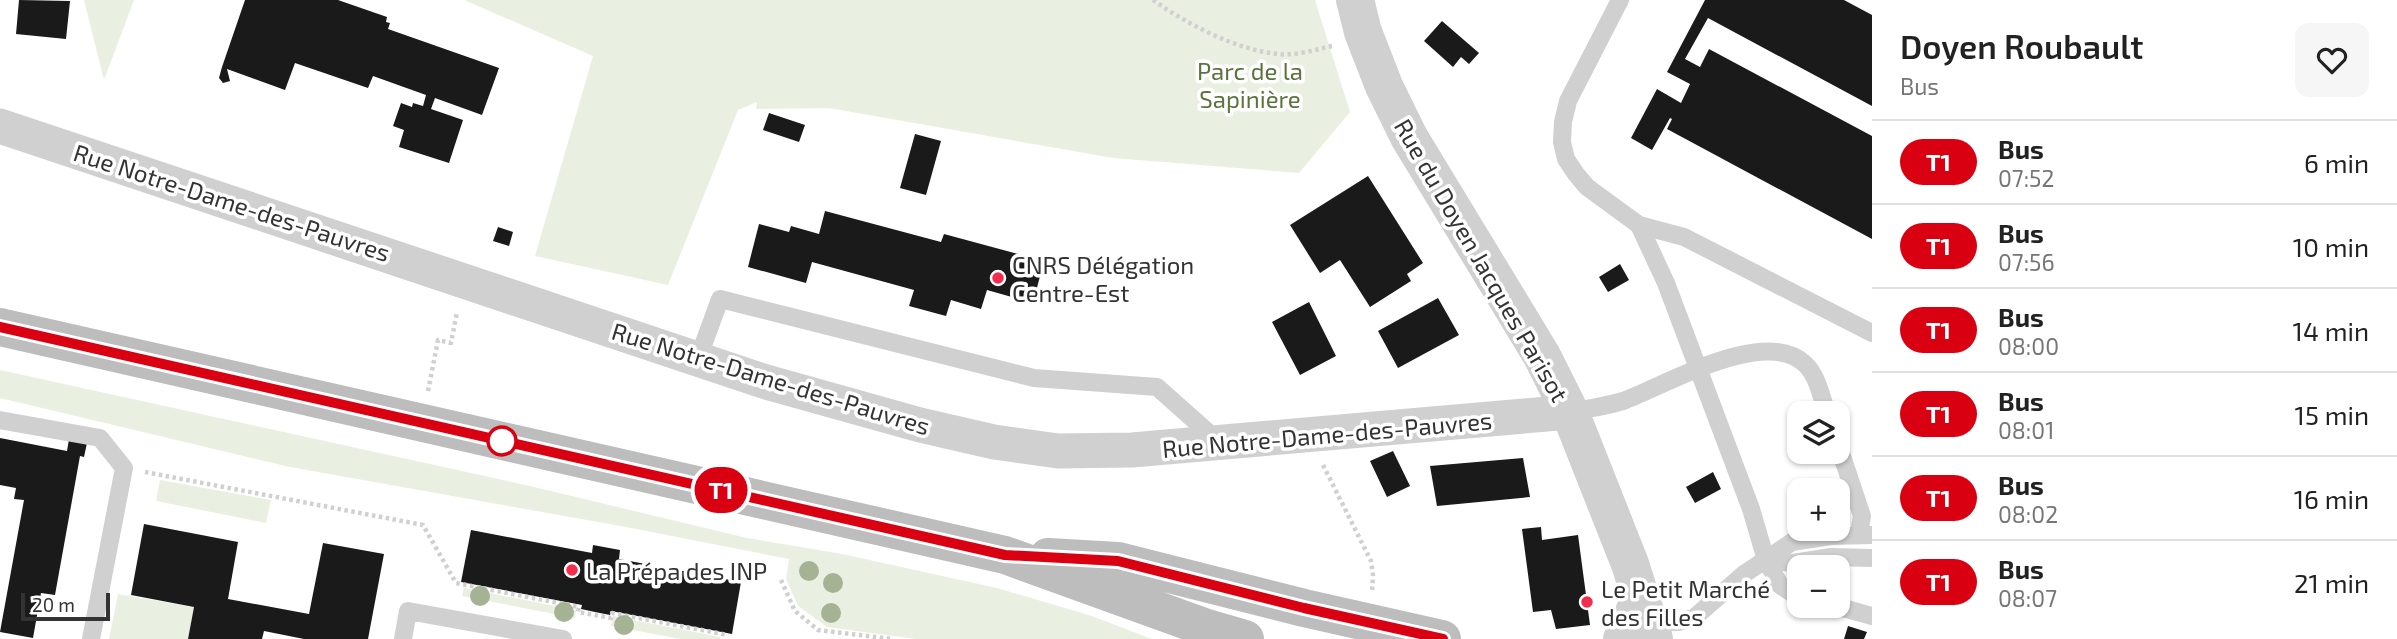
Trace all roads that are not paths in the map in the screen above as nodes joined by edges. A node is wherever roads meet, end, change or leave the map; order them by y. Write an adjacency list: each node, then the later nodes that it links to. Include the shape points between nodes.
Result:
1 (1355, 0): 10 (street, Rue du Doyen Jacques Parisot, via 1384,86 1409,137 1542,356)
2 (1620, 0): 4 (lane, via 1568,101 1562,142 1566,159 1587,187)
3 (0, 125): 7 (street, Rue Notre-Dame-des-Pauvres)
4 (1639, 225): 6 (lane, via 1684,237); 8 (lane, via 1666,283)
5 (0, 327): 15 (main road)
6 (1872, 332)
7 (698, 359): 12 (street, Rue Notre-Dame-des-Pauvres, via 763,381 994,442 1058,451); 12 (lane, via 720,299 1034,379 1157,387)
8 (1697, 370): 9 (lane, via 1755,351 1788,354 1811,371); 10 (lane, via 1623,401); 17 (lane)
9 (1822, 401)
10 (1570, 412): 12 (street, Rue Notre-Dame-des-Pauvres); 21 (street, Rue du Doyen Jacques Parisot, via 1621,539)
11 (0, 420): 22 (lane, via 100,438 124,468)
12 (1220, 443)
13 (1845, 464): 14 (lane)
14 (1865, 534): 17 (lane, via 1792,542)
15 (1005, 555): 25 (main road); 26 (main road, via 1118,561)
16 (1872, 558): 17 (lane, via 1793,563)
17 (1766, 560): 18 (lane); 21 (lane, via 1695,617)
18 (1787, 590)
19 (1850, 610): 20 (lane)
20 (1872, 616)
21 (1639, 624)
22 (91, 639)
23 (403, 639): 24 (lane, via 408,611)
24 (563, 639)
25 (1245, 639)
26 (1442, 639)

